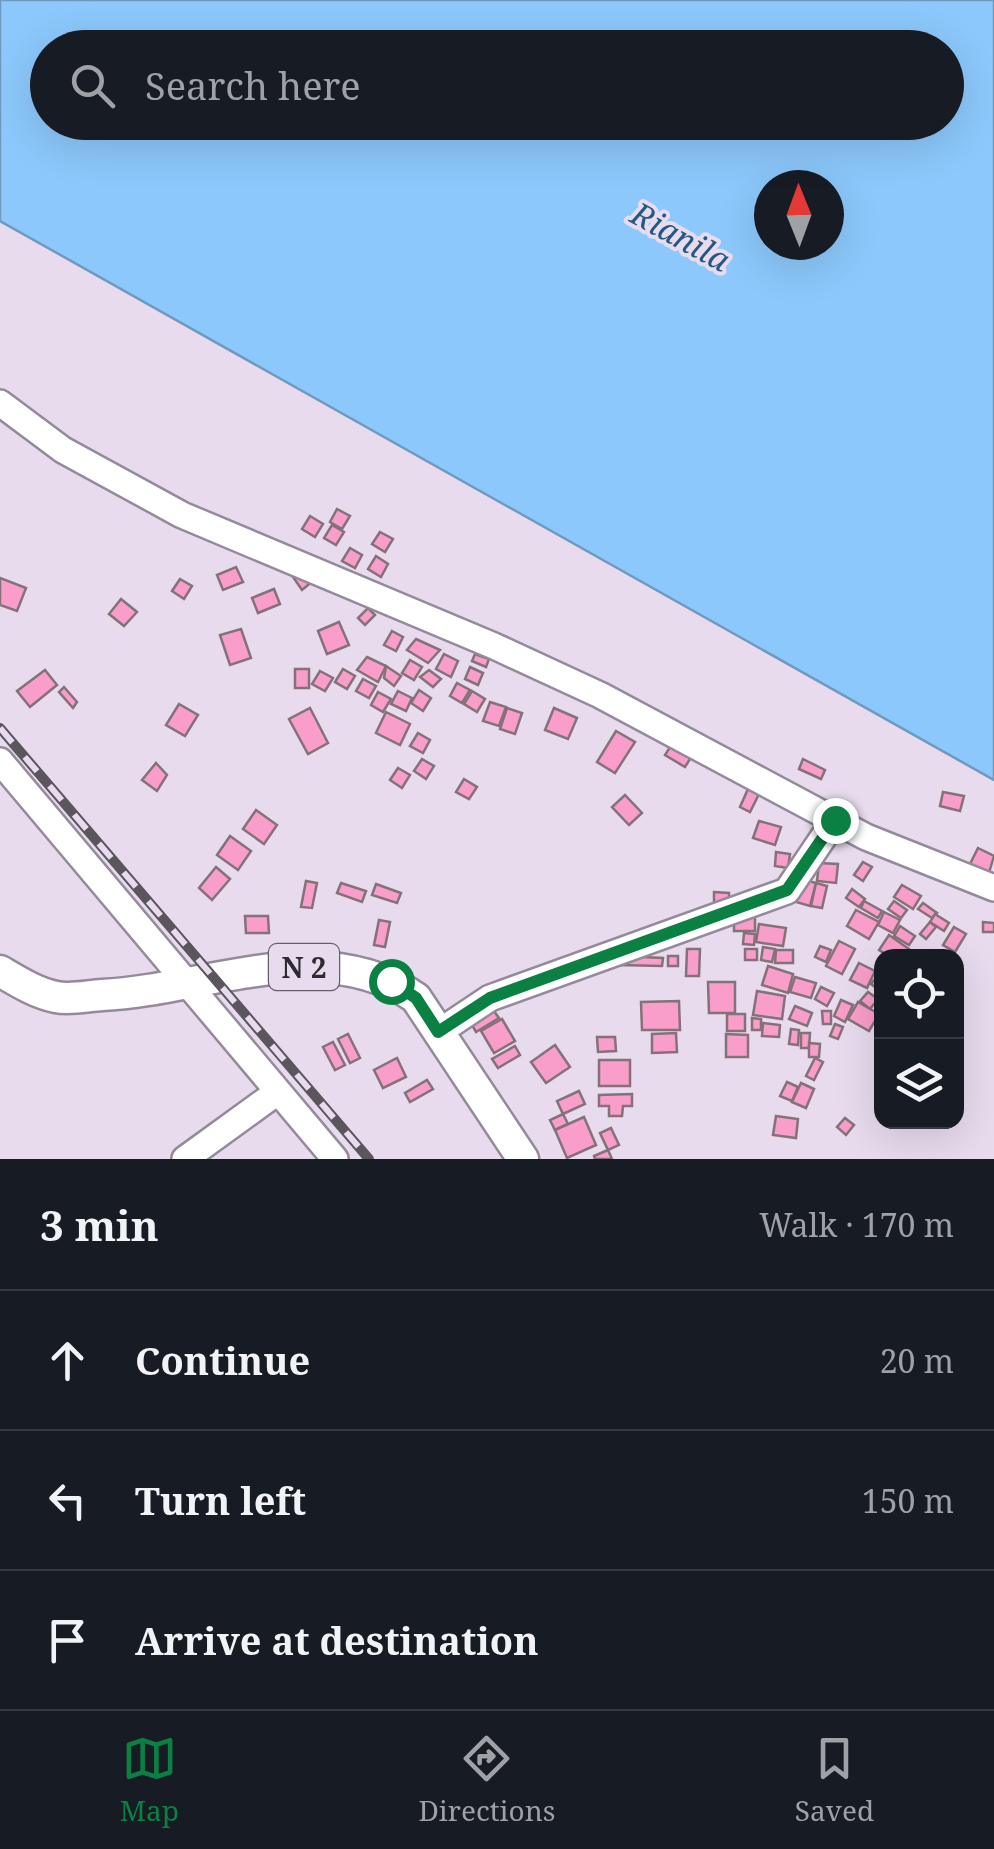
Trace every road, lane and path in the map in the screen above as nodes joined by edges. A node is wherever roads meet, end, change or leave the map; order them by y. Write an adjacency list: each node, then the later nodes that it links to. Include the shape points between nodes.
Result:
1 (0, 403): 3 (street, via 63,450 182,515 600,695)
2 (0, 762): 6 (street)
3 (835, 820): 4 (street); 7 (street, via 787,890 490,998)
4 (994, 888)
5 (0, 971): 6 (main road, N 2, via 57,998)
6 (187, 983): 7 (main road, N 2, via 280,968 342,967 391,981 416,998); 8 (street)
7 (438, 1032): 11 (main road, N 2)
8 (276, 1093): 9 (street); 10 (street)
9 (185, 1159)
10 (335, 1159)
11 (523, 1159)

